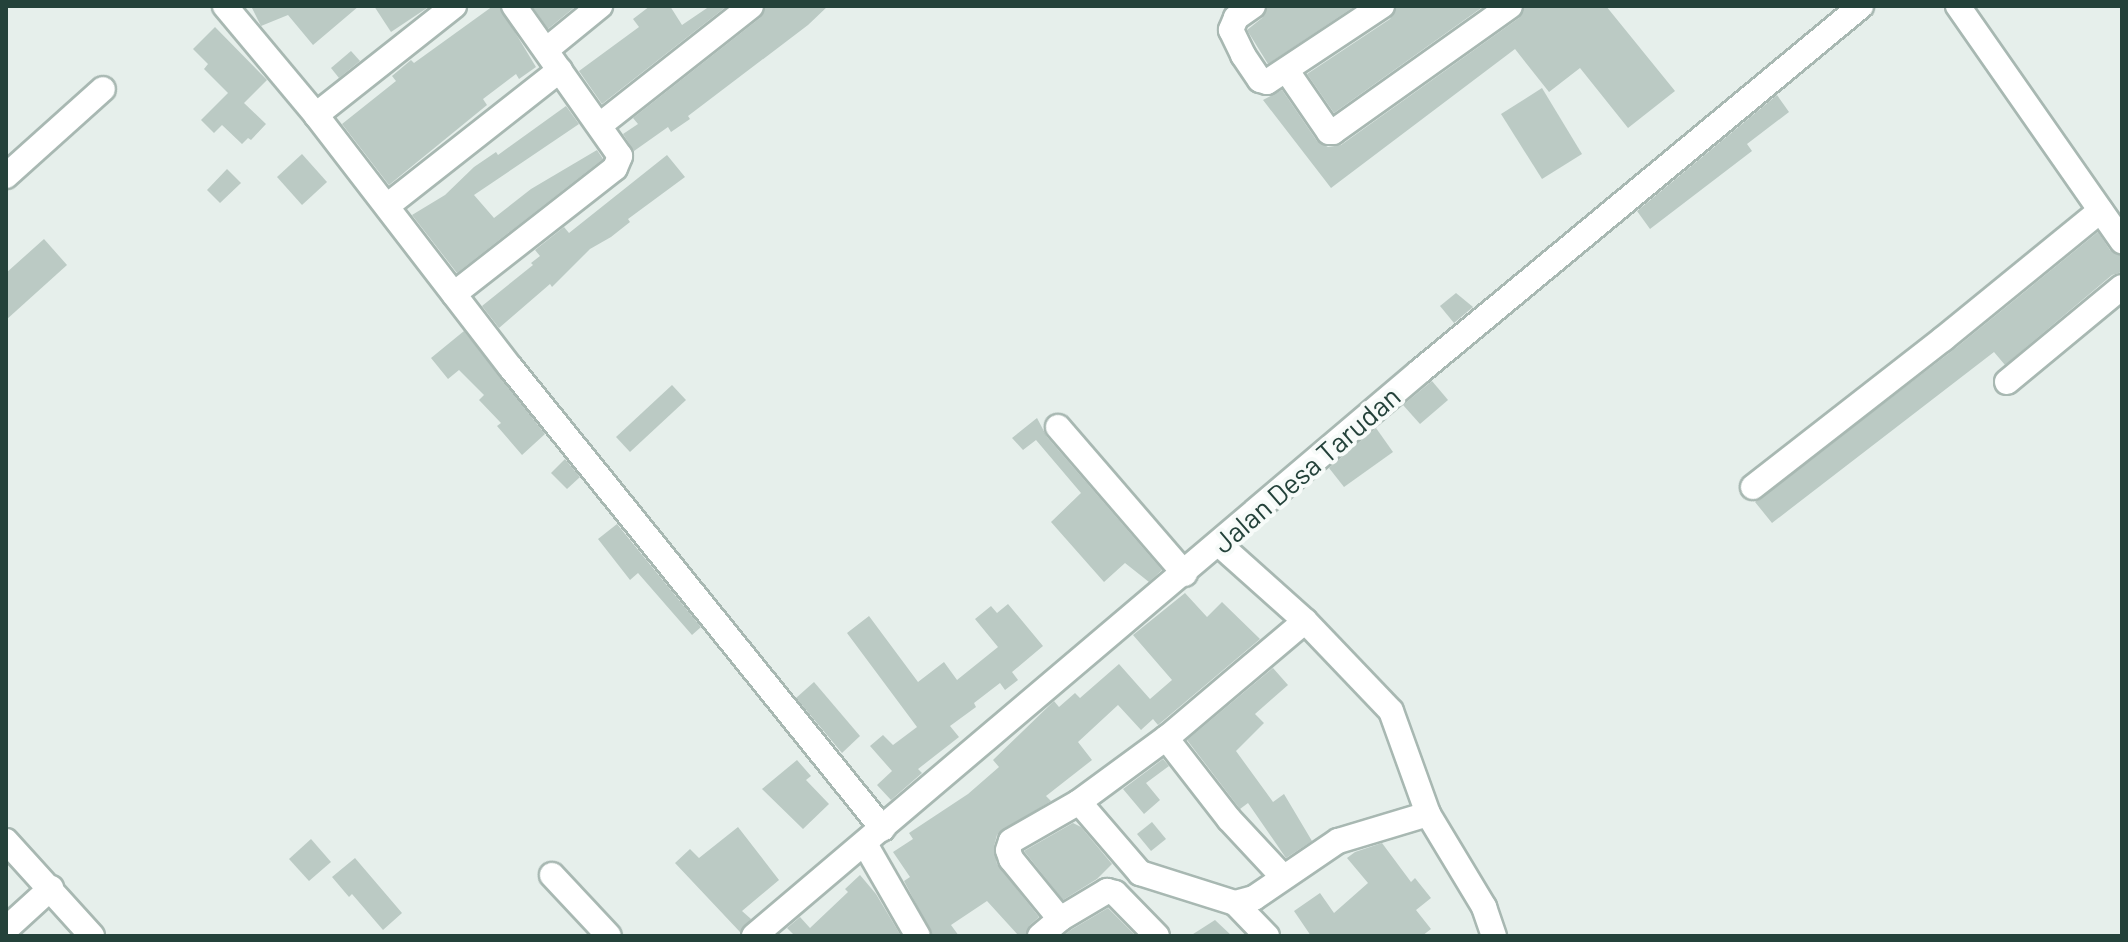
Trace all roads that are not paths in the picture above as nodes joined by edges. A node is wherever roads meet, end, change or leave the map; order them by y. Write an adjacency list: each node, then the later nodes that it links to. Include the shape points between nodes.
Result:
1 (225, 6): 15 (street)
2 (454, 6): 15 (street)
3 (514, 6): 11 (street)
4 (600, 6): 11 (street)
5 (751, 6): 16 (street)
6 (1253, 6): 13 (street, via 1236,18 1232,35 1260,80 1271,81)
7 (1382, 6): 13 (street)
8 (1510, 6): 13 (street, via 1333,132)
9 (1861, 6): 26 (street, Jalan Desa Tarudan)
10 (1958, 6): 19 (street)
11 (546, 50): 12 (street)
12 (560, 70): 16 (street); 18 (street)
13 (1287, 71)
14 (103, 89): 17 (street)
15 (316, 115): 18 (street)
16 (600, 125): 22 (street, via 620,156 615,168)
17 (6, 176)
18 (387, 206): 22 (street)
19 (2100, 211): 20 (street); 25 (street)
20 (2122, 241)
21 (2122, 287): 23 (street)
22 (454, 294): 32 (street)
23 (2007, 382)
24 (1058, 427): 27 (street)
25 (1753, 487)
26 (1219, 544): 27 (street, Jalan Desa Tarudan); 28 (street)
27 (1185, 574): 32 (street, Jalan Desa Tarudan)
28 (1298, 627): 29 (street); 31 (street, via 1391,711)
29 (1166, 738): 30 (street); 35 (street)
30 (1079, 802): 37 (street, via 1140,873); 38 (street, via 1008,846 1011,859)
31 (1428, 814): 35 (street, via 1338,841); 47 (street, via 1484,907)
32 (874, 836): 42 (street, Jalan Desa Tarudan); 43 (street)
33 (8, 848): 36 (street)
34 (552, 875): 41 (street)
35 (1283, 877): 37 (street, via 1254,898)
36 (51, 888): 39 (street); 40 (street)
37 (1235, 903): 46 (street)
38 (1060, 919): 44 (street); 45 (street, via 1107,891)
39 (6, 929)
40 (92, 936)
41 (609, 936)
42 (754, 936)
43 (918, 936)
44 (1040, 936)
45 (1157, 936)
46 (1267, 936)
47 (1494, 936)

